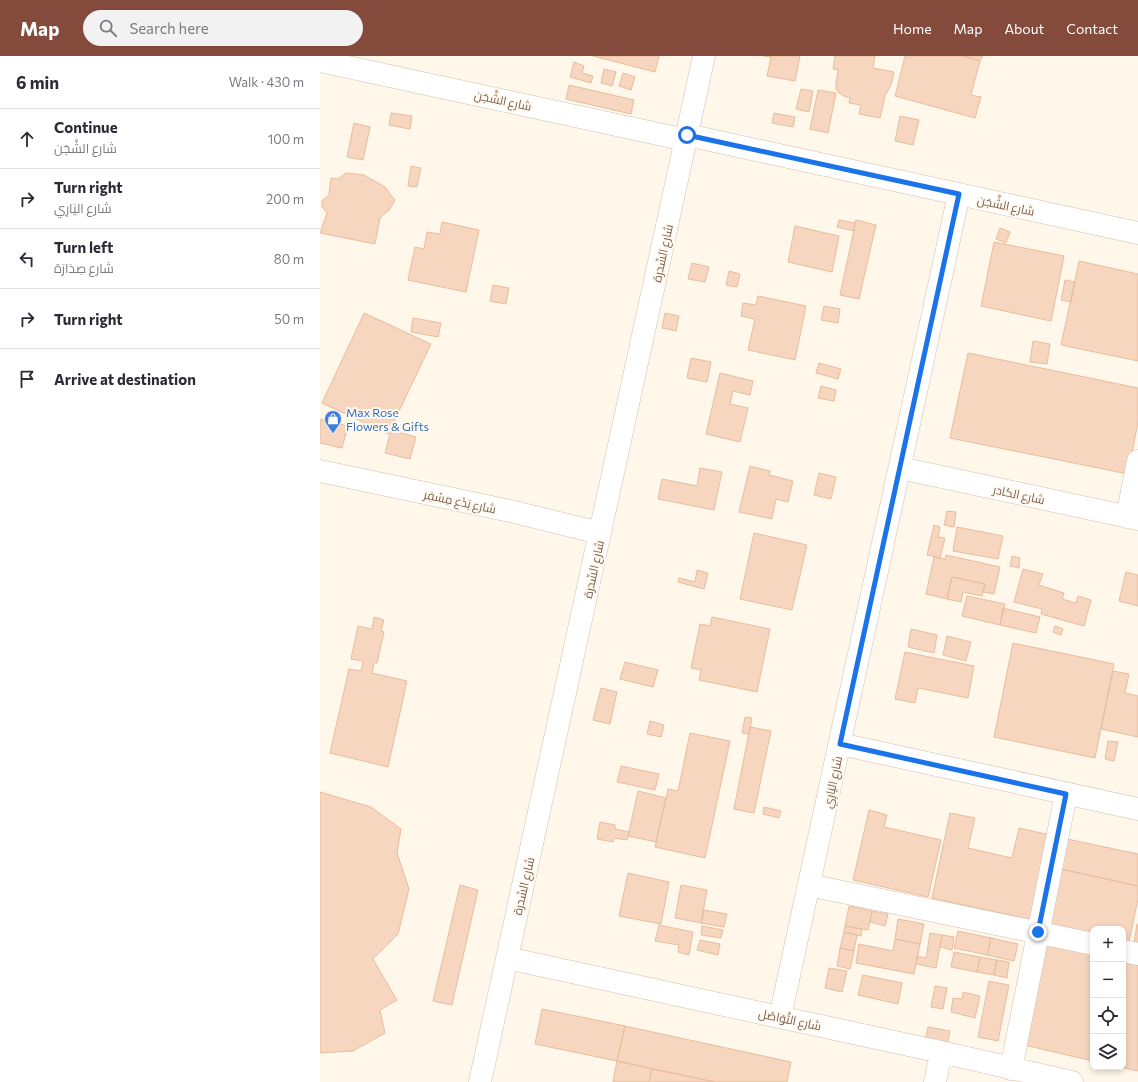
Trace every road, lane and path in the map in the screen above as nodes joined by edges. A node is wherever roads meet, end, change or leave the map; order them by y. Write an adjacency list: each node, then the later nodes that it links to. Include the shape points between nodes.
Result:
1 (704, 56): 3 (street, شارع السِّدرة)
2 (320, 61): 3 (street, شارع الشَّجَن)
3 (686, 137): 4 (street, شارع الشَّجَن); 10 (street, شارع السِّدرة)
4 (959, 194): 5 (street, شارع الشَّجَن); 7 (street, شارع اليَارِي)
5 (1138, 233)
6 (1138, 461): 9 (street)
7 (900, 468): 9 (street, شارع الكادر); 11 (street, شارع اليَارِي)
8 (320, 471): 10 (street, شارع بَدْع مِسْفِر, via 510,511)
9 (1132, 518)
10 (600, 533): 19 (street, شارع السِّدرة)
11 (840, 744): 12 (street); 14 (street, شارع اليَارِي)
12 (1066, 794): 13 (street); 15 (street)
13 (1138, 809)
14 (809, 885): 15 (street); 20 (street, شارع اليَارِي)
15 (1038, 932): 16 (street); 22 (street)
16 (1090, 943)
17 (1126, 952): 18 (street)
18 (1138, 954)
19 (507, 958): 20 (street, شارع التَّوَاصُل); 23 (street, شارع السِّدرة)
20 (780, 1017): 21 (street, شارع التَّوَاصُل)
21 (941, 1052): 22 (street, شارع التَّوَاصُل); 24 (street)
22 (1011, 1069): 25 (street, شارع التَّوَاصُل)
23 (480, 1082)
24 (935, 1082)
25 (1072, 1082)

